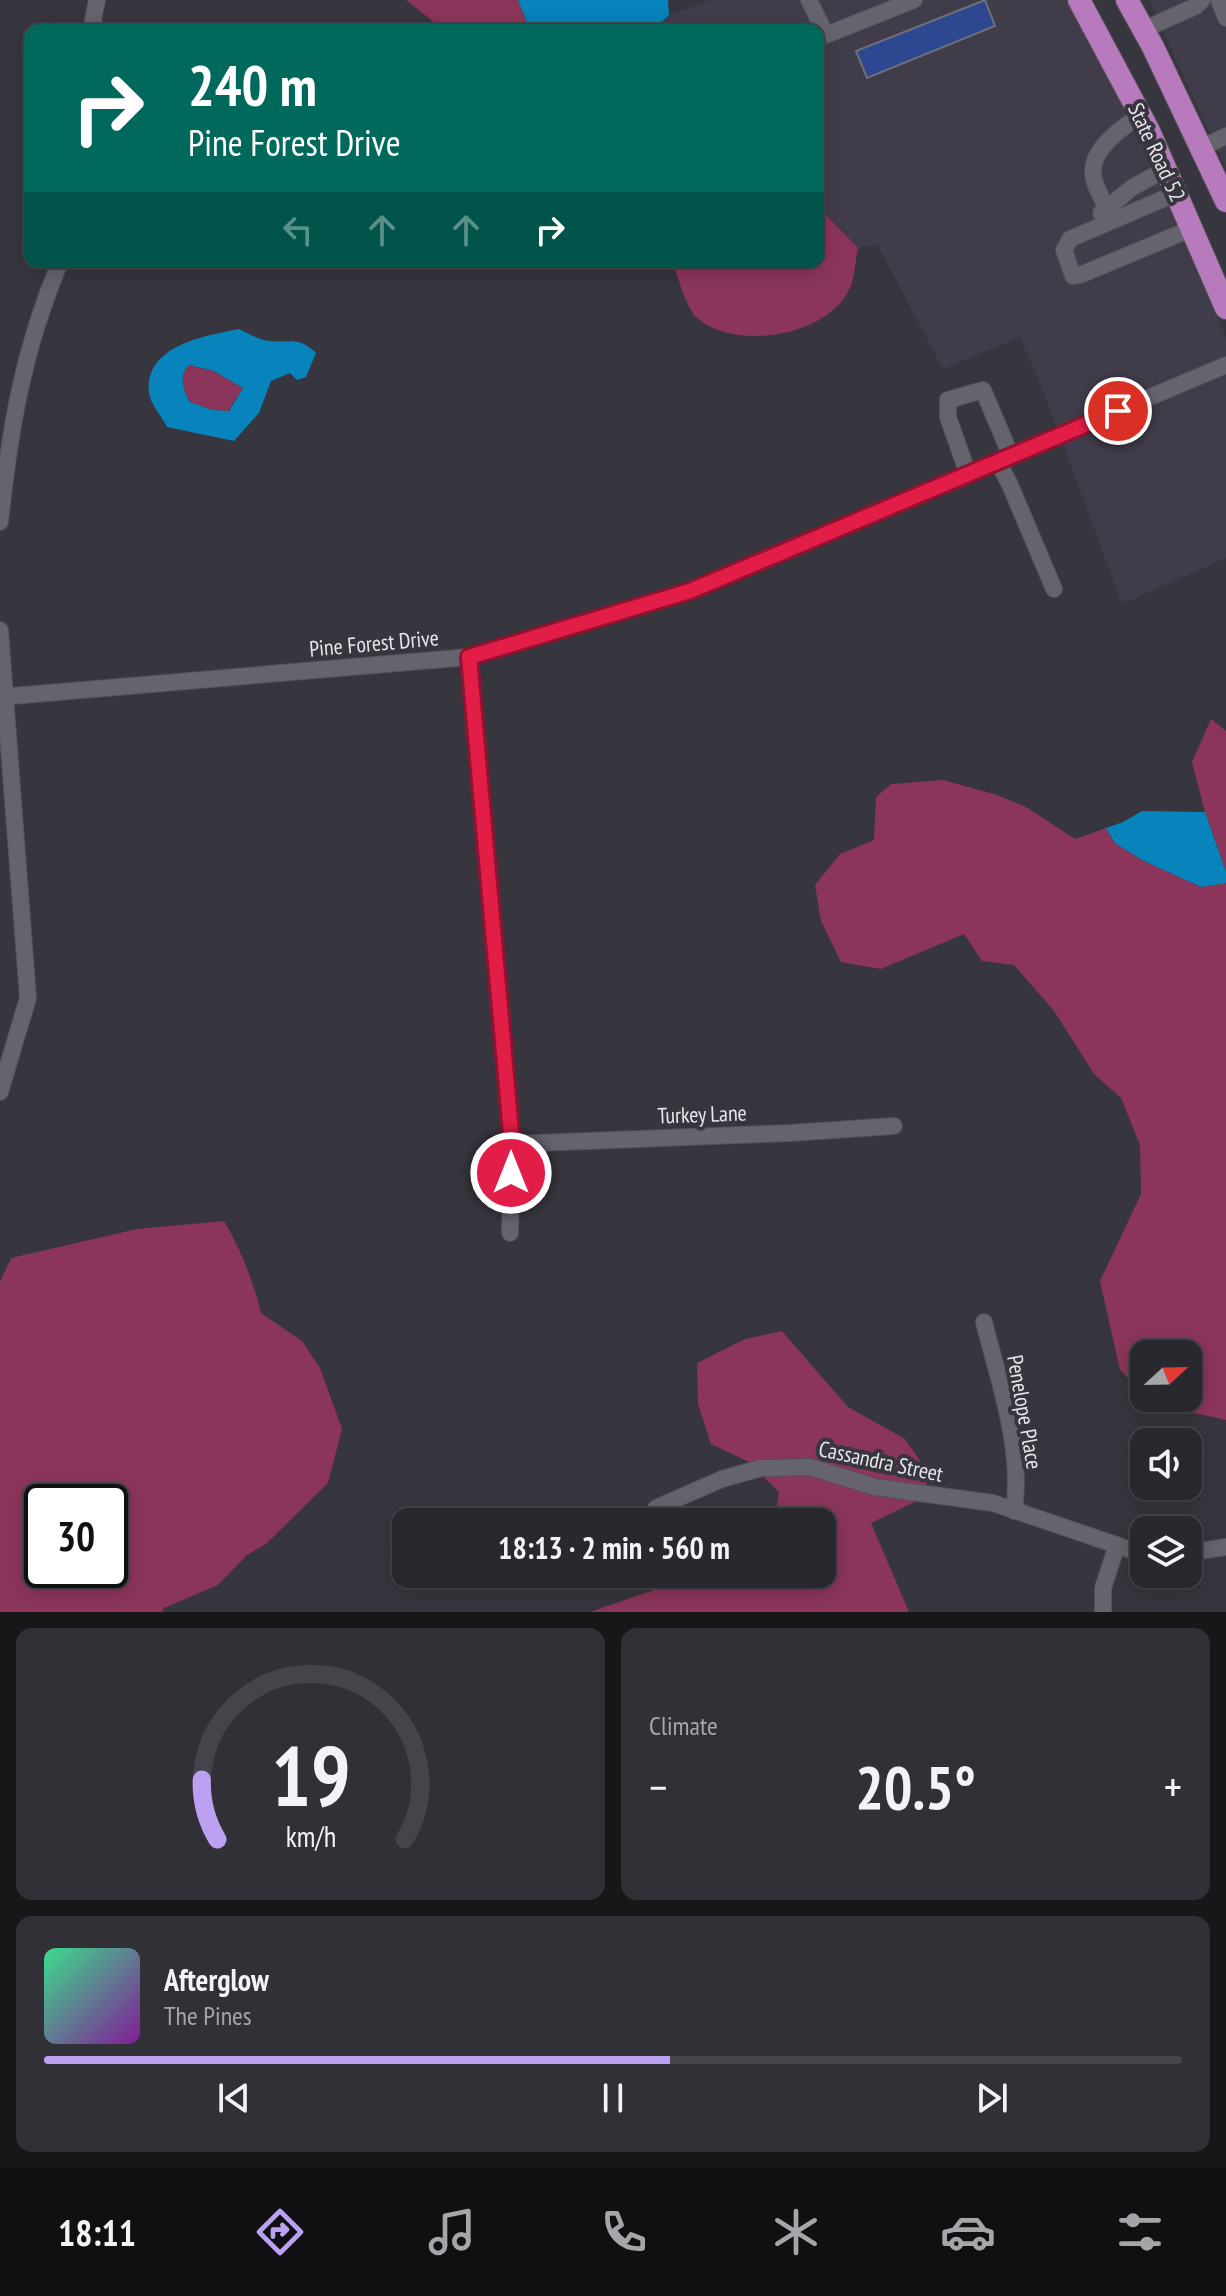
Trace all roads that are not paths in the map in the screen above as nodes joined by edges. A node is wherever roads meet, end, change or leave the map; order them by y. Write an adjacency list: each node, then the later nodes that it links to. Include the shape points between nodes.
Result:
1 (97, 0): 9 (street)
2 (809, 0): 10 (street)
3 (914, 0): 12 (street, via 826,35)
4 (1079, 0): 13 (main road, State Road 52)
5 (1127, 0): 11 (main road, State Road 52)
6 (1202, 0): 11 (street)
7 (1219, 0): 8 (street)
8 (1226, 18)
9 (94, 24)
10 (821, 24)
11 (1143, 30): 15 (main road, State Road 52)
12 (824, 31)
13 (1140, 115): 16 (main road, State Road 52); 19 (street, via 1109,140 1098,157 1093,173)
14 (1226, 136): 15 (street)
15 (1201, 148): 18 (main road, State Road 52)
16 (1166, 169): 17 (main road, State Road 52); 19 (street)
17 (1177, 193): 20 (main road, State Road 52); 21 (street)
18 (1226, 201)
19 (1107, 209): 21 (street)
20 (1193, 228): 21 (street, via 1073,276 1064,257 1065,244); 23 (main road, State Road 52)
21 (1091, 230)
22 (57, 268): 27 (street, via 22,374)
23 (1226, 308)
24 (1226, 365): 25 (street, Pine Forest Drive)
25 (1004, 459): 26 (street, Pine Forest Drive); 26 (street, via 983,390 948,400 948,417); 28 (street)
26 (968, 474): 30 (street, Pine Forest Drive, via 690,591)
27 (0, 522)
28 (1054, 589)
29 (0, 630): 31 (street)
30 (469, 657): 31 (street, Pine Forest Drive); 34 (street)
31 (4, 697): 32 (street, via 28,998)
32 (1, 1089)
33 (894, 1126): 34 (street, Turkey Lane)
34 (512, 1144): 35 (street)
35 (510, 1233)
36 (984, 1322): 38 (street, Penelope Place, via 1015,1462)
37 (656, 1508): 38 (street, Cassandra Street, via 761,1468 810,1467 875,1487 993,1503)
38 (1014, 1511): 39 (street, Cassandra Street)
39 (1117, 1545): 41 (street, Cassandra Street); 43 (street, via 1103,1588)
40 (1226, 1547): 42 (street)
41 (1130, 1548)
42 (1202, 1551)
43 (1103, 1612)

